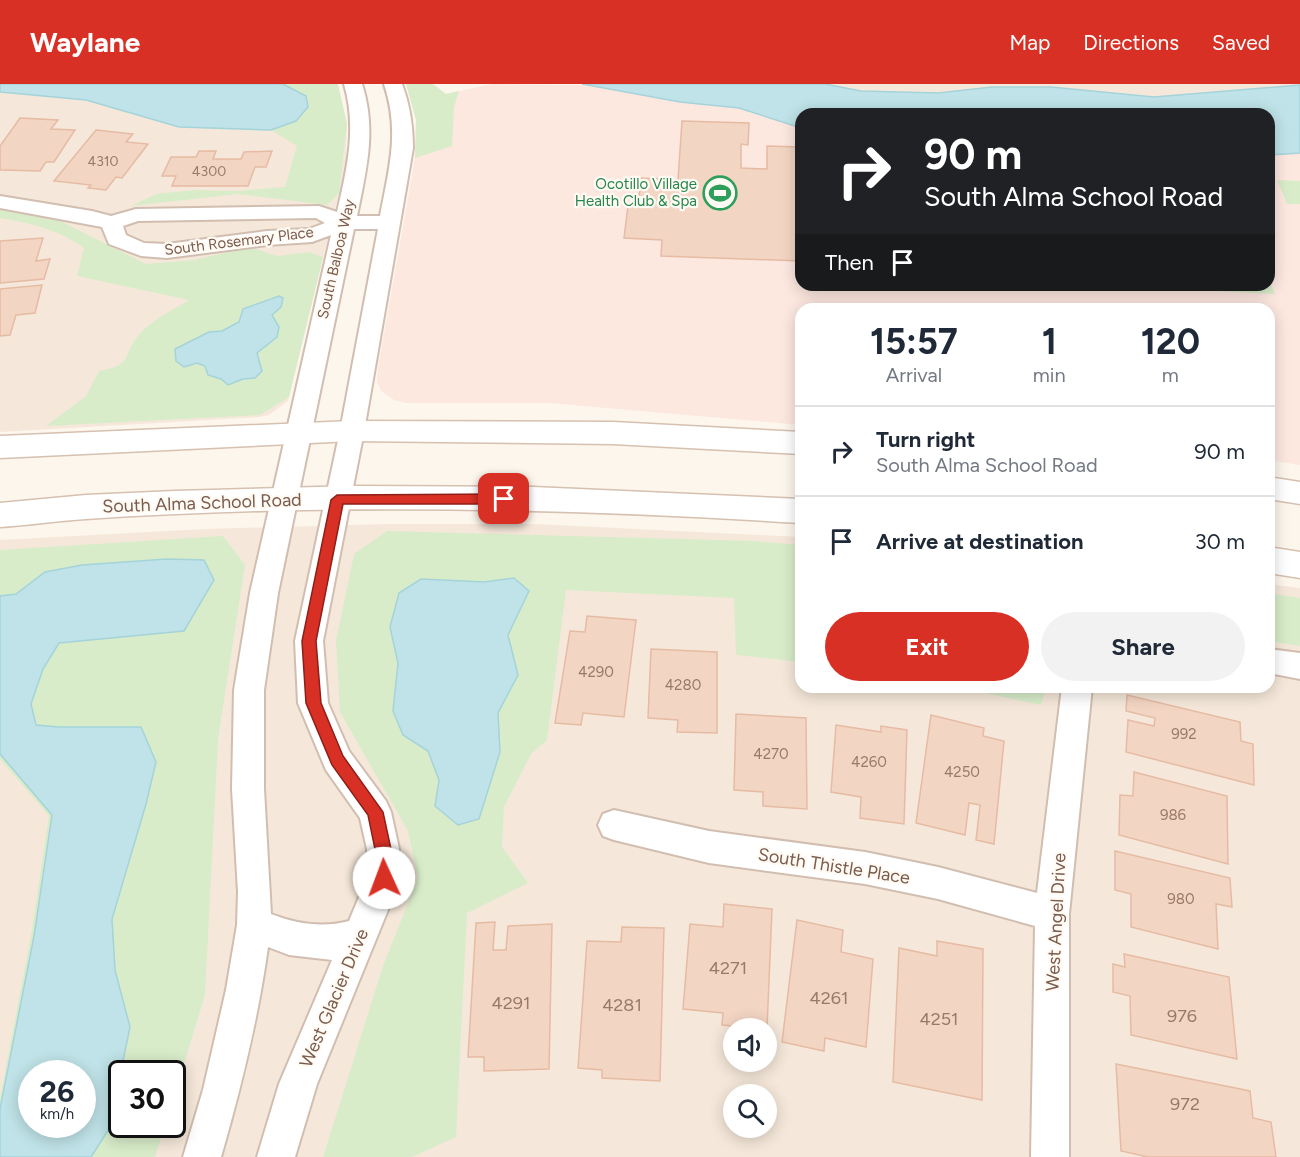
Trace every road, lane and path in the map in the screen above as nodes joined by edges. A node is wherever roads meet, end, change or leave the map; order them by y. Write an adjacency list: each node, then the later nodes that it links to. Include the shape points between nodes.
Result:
1 (353, 84): 6 (street, South Balboa Way, via 362,129)
2 (393, 84): 5 (street, via 404,125)
3 (0, 202): 7 (street, via 92,217)
4 (210, 214): 6 (street, South Rosemary Place, via 319,212); 7 (street, South Rosemary Place, via 136,215); 8 (street)
5 (389, 222): 6 (street, South Rosemary Place); 9 (street)
6 (344, 223): 8 (street, South Rosemary Place, via 312,235); 10 (street, South Balboa Way)
7 (111, 224): 8 (street, South Rosemary Place, via 117,239 141,249)
8 (200, 247)
9 (352, 431): 10 (main road); 11 (main road, via 557,432); 16 (street, West Glacier Drive)
10 (298, 433): 12 (main road); 15 (street, South Balboa Way)
11 (795, 443)
12 (0, 447)
13 (1275, 489): 14 (main road)
14 (1300, 493)
15 (285, 499): 16 (main road, South Alma School Road); 18 (main road, South Alma School Road); 26 (street, via 264,593 249,690 248,789)
16 (337, 500): 17 (main road, South Alma School Road, via 525,499); 27 (street, West Glacier Drive, via 309,641 314,703 337,760 375,812 383,849 384,878)
17 (795, 511)
18 (0, 514)
19 (1275, 561): 20 (main road)
20 (1300, 565)
21 (1275, 662): 22 (street)
22 (1300, 666)
23 (1076, 693): 25 (street, West Angel Drive)
24 (614, 825): 25 (street, South Thistle Place, via 709,847 865,868)
25 (1053, 914): 30 (street, West Angel Drive)
26 (254, 925): 27 (street, via 289,938 331,943); 28 (street, via 222,1090)
27 (360, 935): 29 (street, West Glacier Drive, via 298,1083)
28 (202, 1157)
29 (276, 1157)
30 (1050, 1157)

